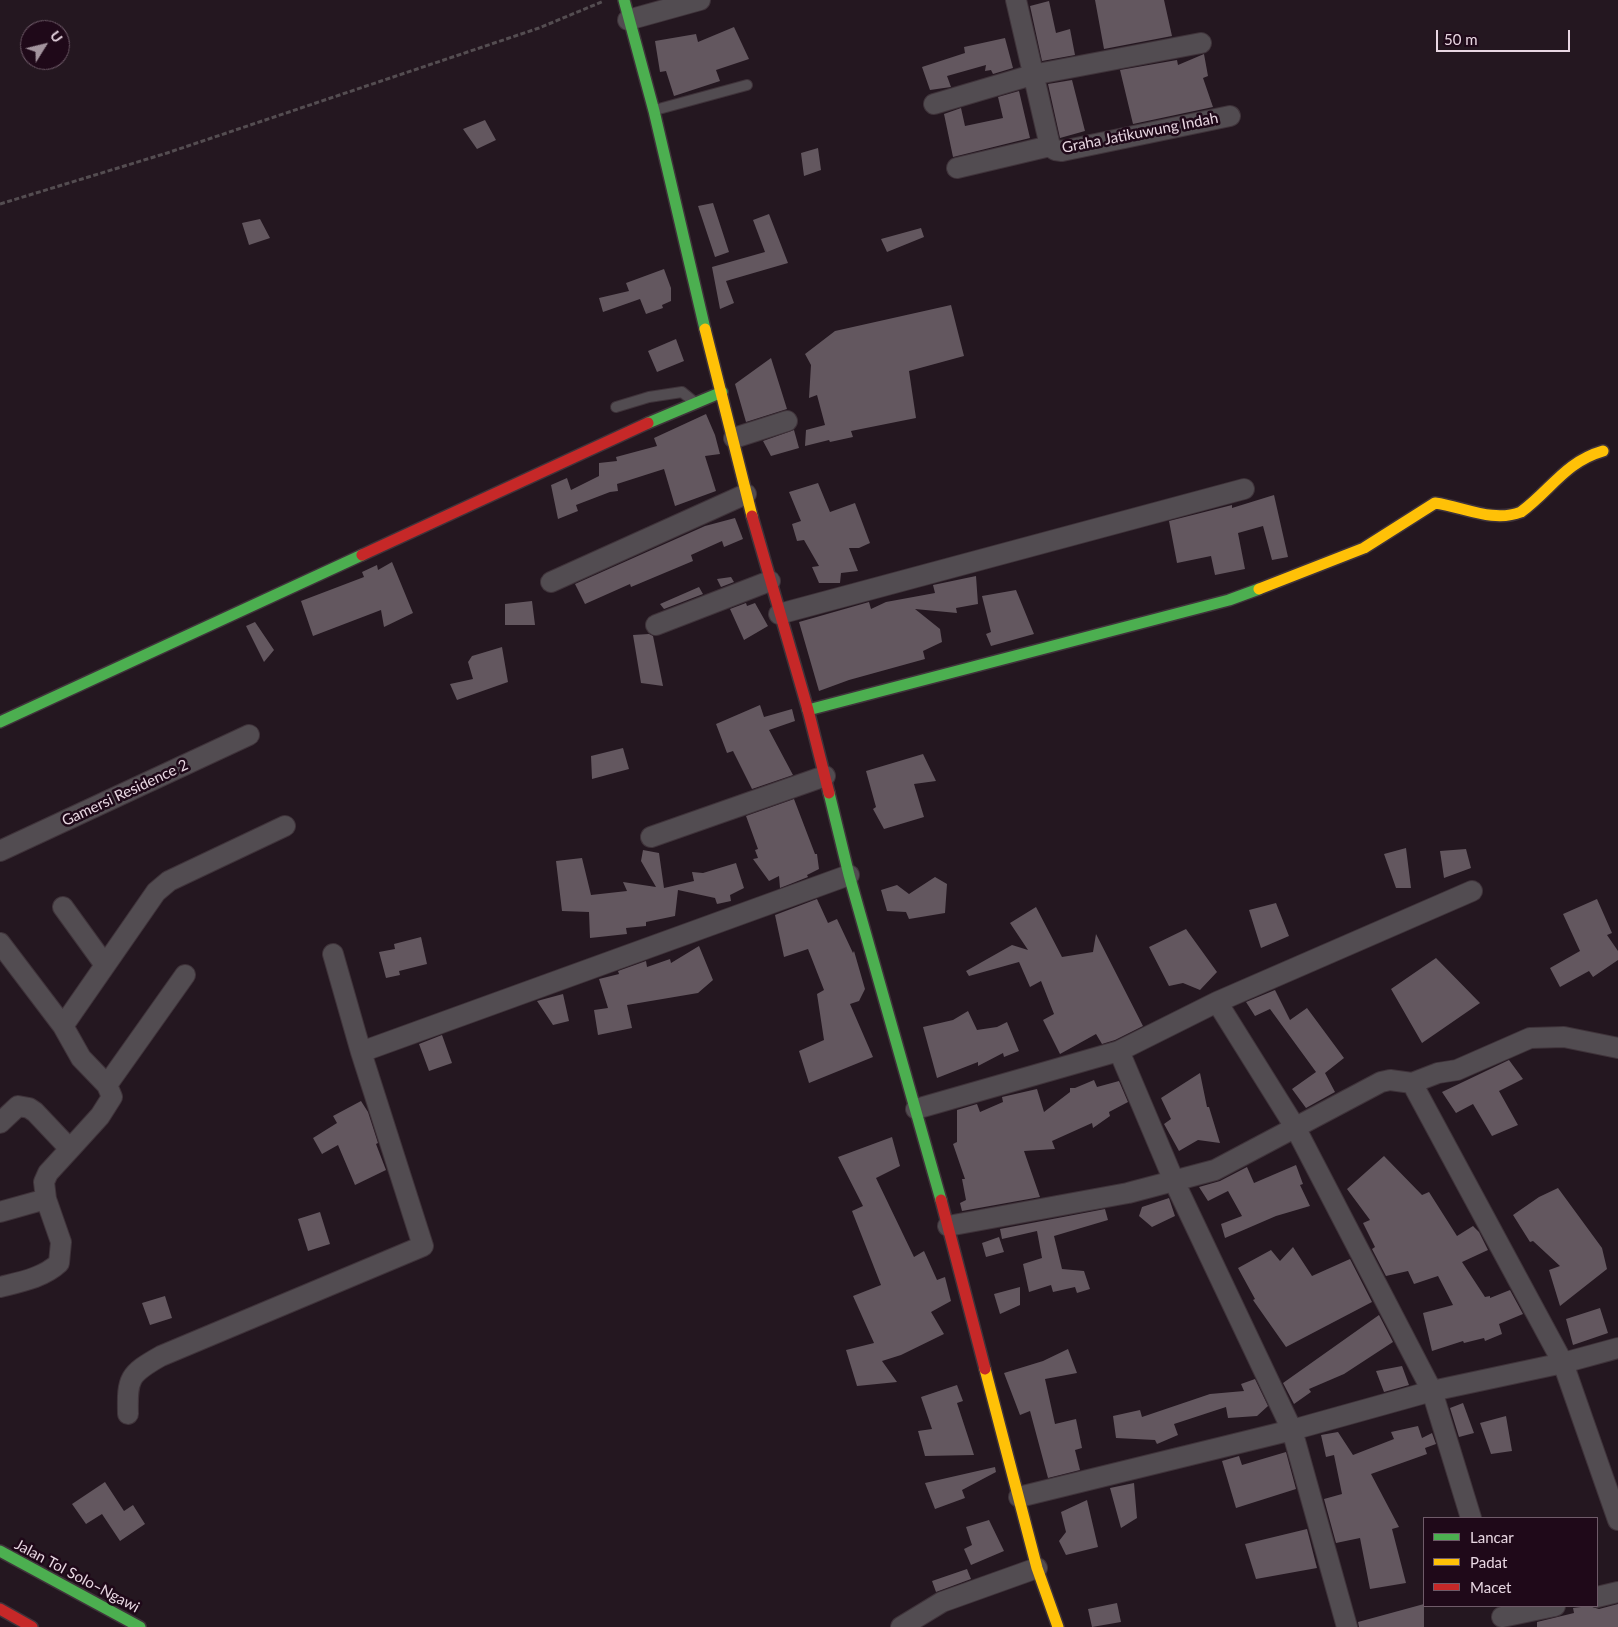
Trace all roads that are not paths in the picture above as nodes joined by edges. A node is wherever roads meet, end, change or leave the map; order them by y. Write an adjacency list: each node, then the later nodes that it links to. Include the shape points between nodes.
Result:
1 (624, 0): 4 (main road)
2 (700, 0): 4 (street)
3 (1016, 0): 6 (street, Graha Jatikuwung Indah)
4 (628, 20): 9 (main road)
5 (1201, 43): 6 (street)
6 (1032, 76): 8 (street); 11 (street, Graha Jatikuwung Indah)
7 (747, 85): 9 (lane)
8 (934, 104)
9 (654, 111): 13 (main road)
10 (1230, 116): 11 (street, Graha Jatikuwung Indah, via 1062,151)
11 (1050, 146): 12 (street, Graha Jatikuwung Indah)
12 (957, 168)
13 (722, 392): 14 (main road); 17 (main road)
14 (694, 402): 15 (lane, via 682,392); 26 (main road)
15 (616, 407)
16 (788, 420): 17 (street)
17 (734, 438): 20 (main road)
18 (1603, 451): 25 (main road, via 1574,461 1521,513 1501,516 1435,503 1364,548 1229,600)
19 (1244, 489): 23 (street)
20 (746, 494): 21 (main road); 22 (street)
21 (770, 581): 23 (main road); 24 (street)
22 (551, 582)
23 (779, 614): 25 (main road)
24 (656, 625)
25 (808, 710): 28 (main road)
26 (0, 722)
27 (249, 735): 31 (street, Gamersi Residence 2)
28 (825, 776): 30 (street); 32 (main road)
29 (285, 826): 37 (street, via 168,881 156,892)
30 (651, 837)
31 (0, 851)
32 (849, 875): 43 (street); 46 (main road)
33 (1472, 891): 39 (street)
34 (63, 907): 37 (street)
35 (0, 943): 40 (street)
36 (332, 954): 43 (street)
37 (105, 965): 40 (street)
38 (185, 975): 45 (street)
39 (1217, 1002): 42 (street); 48 (street)
40 (63, 1026): 45 (street, via 81,1058)
41 (1618, 1048): 44 (street, via 1564,1037 1530,1038 1456,1070)
42 (1118, 1051): 46 (street); 50 (street)
43 (361, 1052): 58 (street, via 423,1246 141,1367 127,1387)
44 (1412, 1083): 48 (street, via 1381,1082); 56 (street)
45 (107, 1084): 49 (street, via 111,1090 111,1102)
46 (916, 1109): 53 (main road)
47 (0, 1123): 49 (street, via 18,1106 29,1108)
48 (1295, 1127): 50 (street, via 1215,1170); 57 (street)
49 (70, 1149): 51 (street, via 48,1173 44,1182)
50 (1174, 1181): 53 (street, via 1128,1193); 59 (street)
51 (46, 1199): 52 (street); 54 (street, via 61,1242 59,1263 42,1275)
52 (0, 1212)
53 (948, 1226): 60 (main road)
54 (0, 1287)
55 (1618, 1348): 56 (street)
56 (1563, 1363): 57 (street); 62 (street)
57 (1432, 1391): 59 (street); 61 (street)
58 (128, 1414)
59 (1292, 1430): 60 (street); 74 (street)
60 (1019, 1497): 64 (main road)
61 (1471, 1517)
62 (1618, 1520)
63 (0, 1551): 71 (main road, Jalan Tol Solo–Ngawi)
64 (1037, 1568): 72 (street, via 942,1602); 73 (main road)
65 (1618, 1592): 66 (street)
66 (1598, 1597)
67 (1550, 1607): 69 (street)
68 (0, 1609): 70 (main road)
69 (1501, 1617)
70 (32, 1627)
71 (140, 1627)
72 (901, 1627)
73 (1058, 1627)
74 (1347, 1627)

